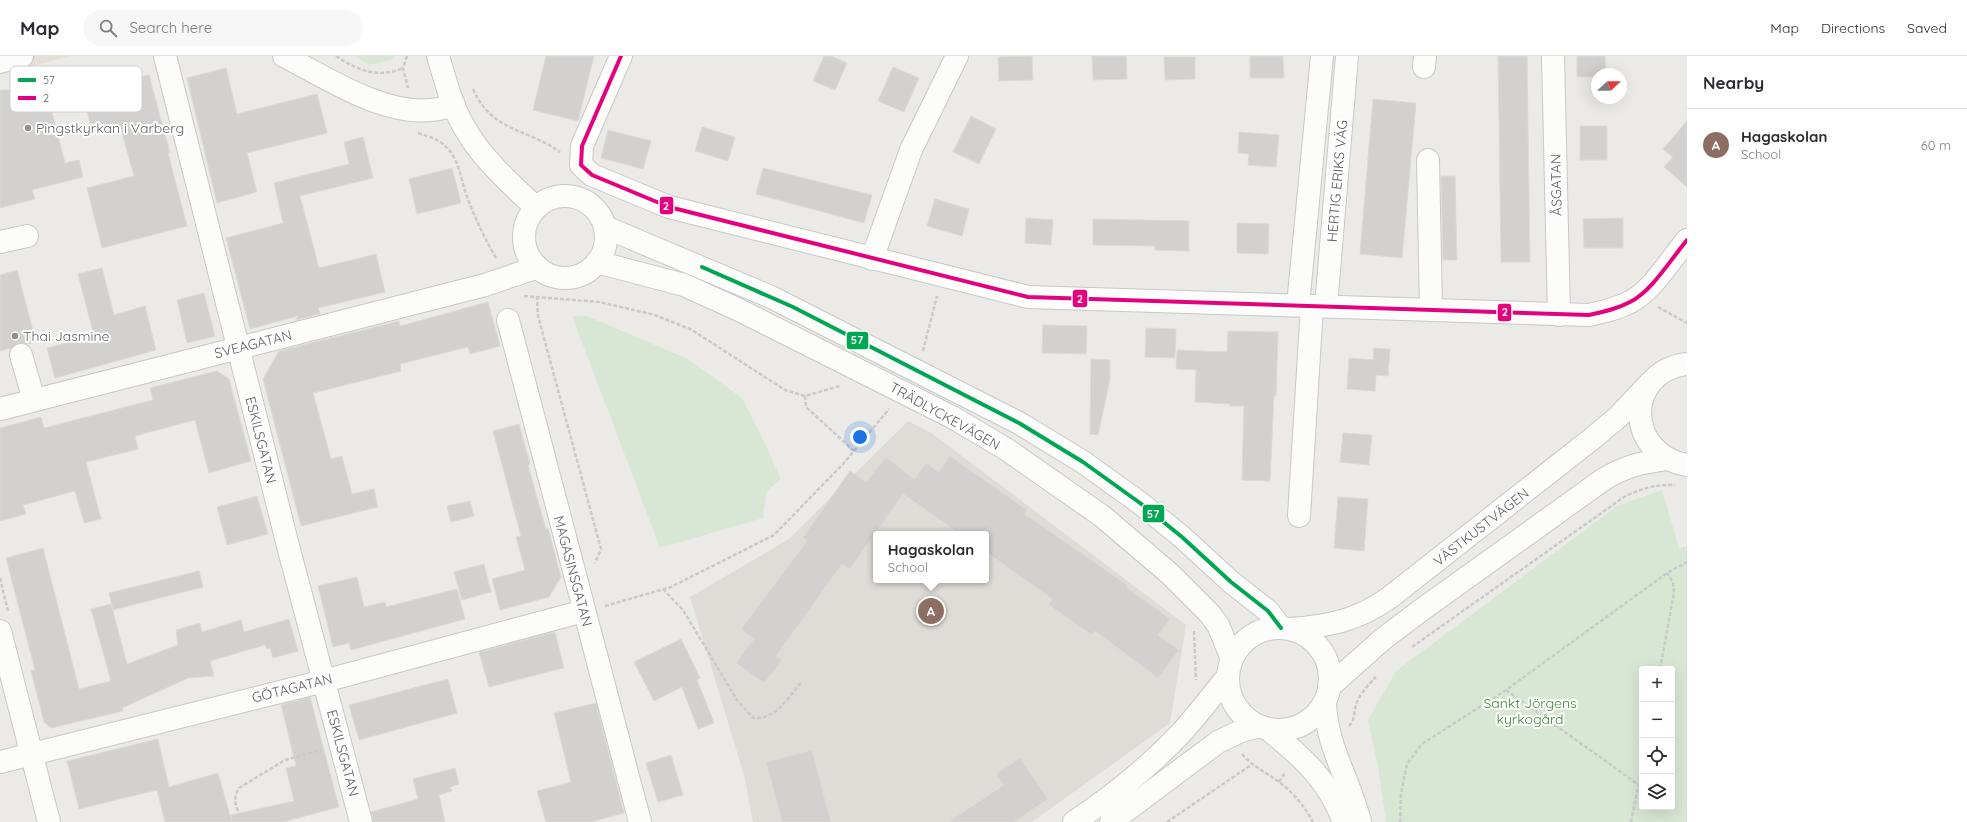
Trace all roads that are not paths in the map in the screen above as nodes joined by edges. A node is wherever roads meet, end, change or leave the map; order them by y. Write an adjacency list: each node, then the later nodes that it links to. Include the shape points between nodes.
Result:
1 (22, 56): 10 (street)
2 (165, 56): 25 (street, ESKILSGATAN)
3 (284, 56): 11 (street, via 376,101 428,110)
4 (438, 56): 11 (street)
5 (621, 56): 18 (street, via 582,146 580,166 592,175 669,207)
6 (957, 56): 18 (street, via 911,150)
7 (1322, 56): 21 (street, HERTIG ERIKS VÄG)
8 (1347, 56): 21 (street, HERTIG ERIKS VÄG)
9 (1553, 56): 23 (street, ÅSGATAN)
10 (0, 62)
11 (454, 105): 13 (street, via 463,126 480,150)
12 (1428, 160): 22 (street)
13 (536, 208): 14 (street, via 552,198 562,196 581,199 596,210); 20 (street, via 528,222 525,238 526,248)
14 (605, 227): 19 (street, via 605,246); 34 (street, TRÄDLYCKEVÄGEN, via 771,297 1019,423 1083,462 1140,503 1268,611)
15 (27, 236): 17 (street)
16 (1687, 240): 23 (street, via 1641,294 1631,302 1612,310 1588,315)
17 (0, 242)
18 (872, 259): 21 (street, via 1028,297)
19 (597, 262): 20 (street, via 589,270 568,277 557,277); 36 (street, TRÄDLYCKEVÄGEN, via 691,288 952,417 1006,449 1102,516 1200,602 1214,619 1225,640)
20 (538, 267): 25 (street, SVEAGATAN, via 485,285)
21 (1312, 306): 22 (street); 32 (street, HERTIG ERIKS VÄG)
22 (1431, 309): 23 (street)
23 (1559, 315)
24 (508, 320): 33 (street, MAGASINSGATAN)
25 (237, 348): 29 (street, SVEAGATAN); 37 (street, ESKILSGATAN)
26 (21, 355): 29 (street)
27 (1687, 364): 28 (street, VÄSTKUSTVÄGEN, via 1676,365 1662,372)
28 (1650, 383): 31 (street, via 1643,396 1641,425 1646,439 1656,451); 34 (street, VÄSTKUSTVÄGEN, via 1618,417 1593,438 1383,602 1355,618 1336,624)
29 (34, 400): 30 (street, SVEAGATAN)
30 (0, 409)
31 (1677, 462): 38 (street, via 1642,462 1604,478 1414,615 1377,644)
32 (1299, 516)
33 (584, 612): 37 (street, GÖTAGATAN); 44 (street, MAGASINSGATAN)
34 (1285, 629): 36 (street, via 1271,629 1252,636 1244,642); 38 (street, via 1310,638 1324,655 1328,665)
35 (0, 631): 40 (street)
36 (1230, 667): 39 (street, via 1230,691 1236,706 1242,714); 45 (street, via 1181,733 1120,789)
37 (324, 681): 40 (street, GÖTAGATAN); 43 (street, ESKILSGATAN)
38 (1327, 694): 39 (street, via 1315,715 1301,725 1285,730); 48 (street, via 1326,726)
39 (1264, 727): 46 (street, via 1226,737 1194,758); 47 (street, via 1314,769 1326,784)
40 (32, 754): 41 (street, GÖTAGATAN); 42 (street)
41 (0, 762)
42 (49, 822)
43 (361, 822)
44 (640, 822)
45 (1074, 822)
46 (1111, 822)
47 (1344, 822)
48 (1360, 822)

